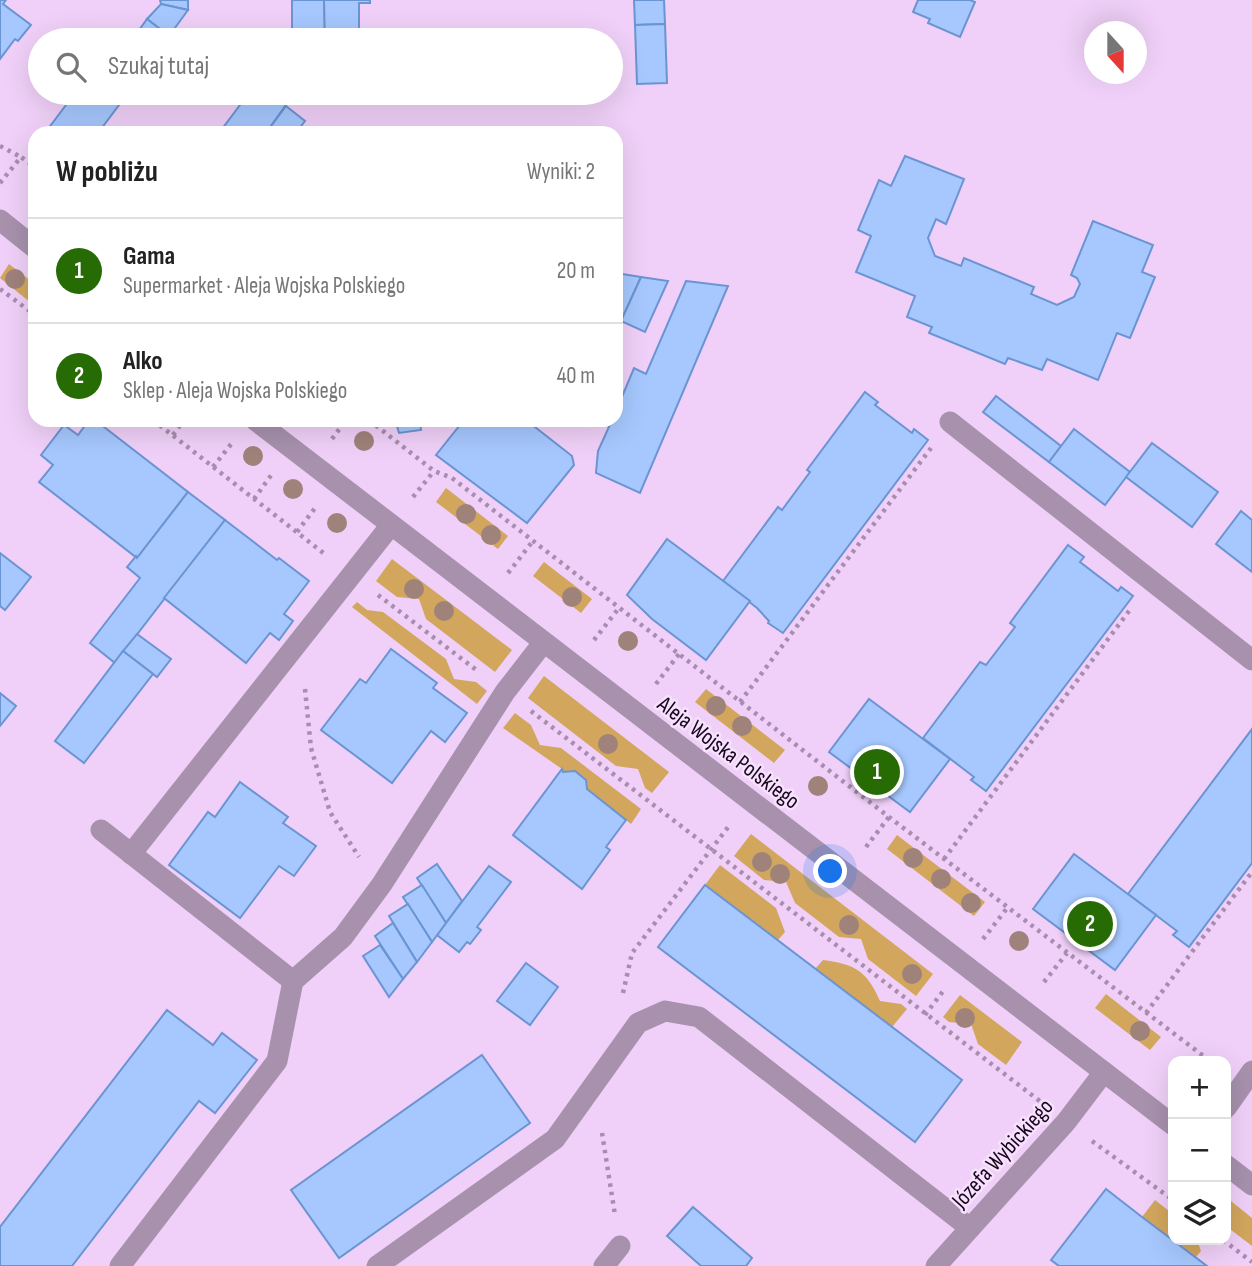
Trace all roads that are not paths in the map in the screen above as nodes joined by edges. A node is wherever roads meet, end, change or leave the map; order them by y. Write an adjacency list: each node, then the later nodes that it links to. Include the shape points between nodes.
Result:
1 (0, 220): 2 (street)
2 (28, 242)
3 (950, 422): 7 (street)
4 (264, 427): 5 (street, Aleja Wojska Polskiego)
5 (391, 525): 6 (street, Aleja Wojska Polskiego); 9 (street)
6 (543, 643): 10 (street, via 505,692 343,937); 12 (street, Aleja Wojska Polskiego)
7 (1252, 660)
8 (100, 830): 9 (street)
9 (131, 854): 10 (street)
10 (293, 981): 19 (street, via 277,1061)
11 (1252, 1071): 13 (street)
12 (1104, 1072): 14 (street, Aleja Wojska Polskiego); 17 (street, Józefa Wybickiego, via 1066,1122)
13 (1231, 1101)
14 (1168, 1121)
15 (1231, 1169): 16 (street)
16 (1252, 1185)
17 (970, 1228): 20 (street, via 699,1017 664,1011 638,1023 555,1139); 22 (street, Józefa Wybickiego)
18 (620, 1246): 21 (street)
19 (120, 1266)
20 (377, 1266)
21 (604, 1266)
22 (936, 1266)

